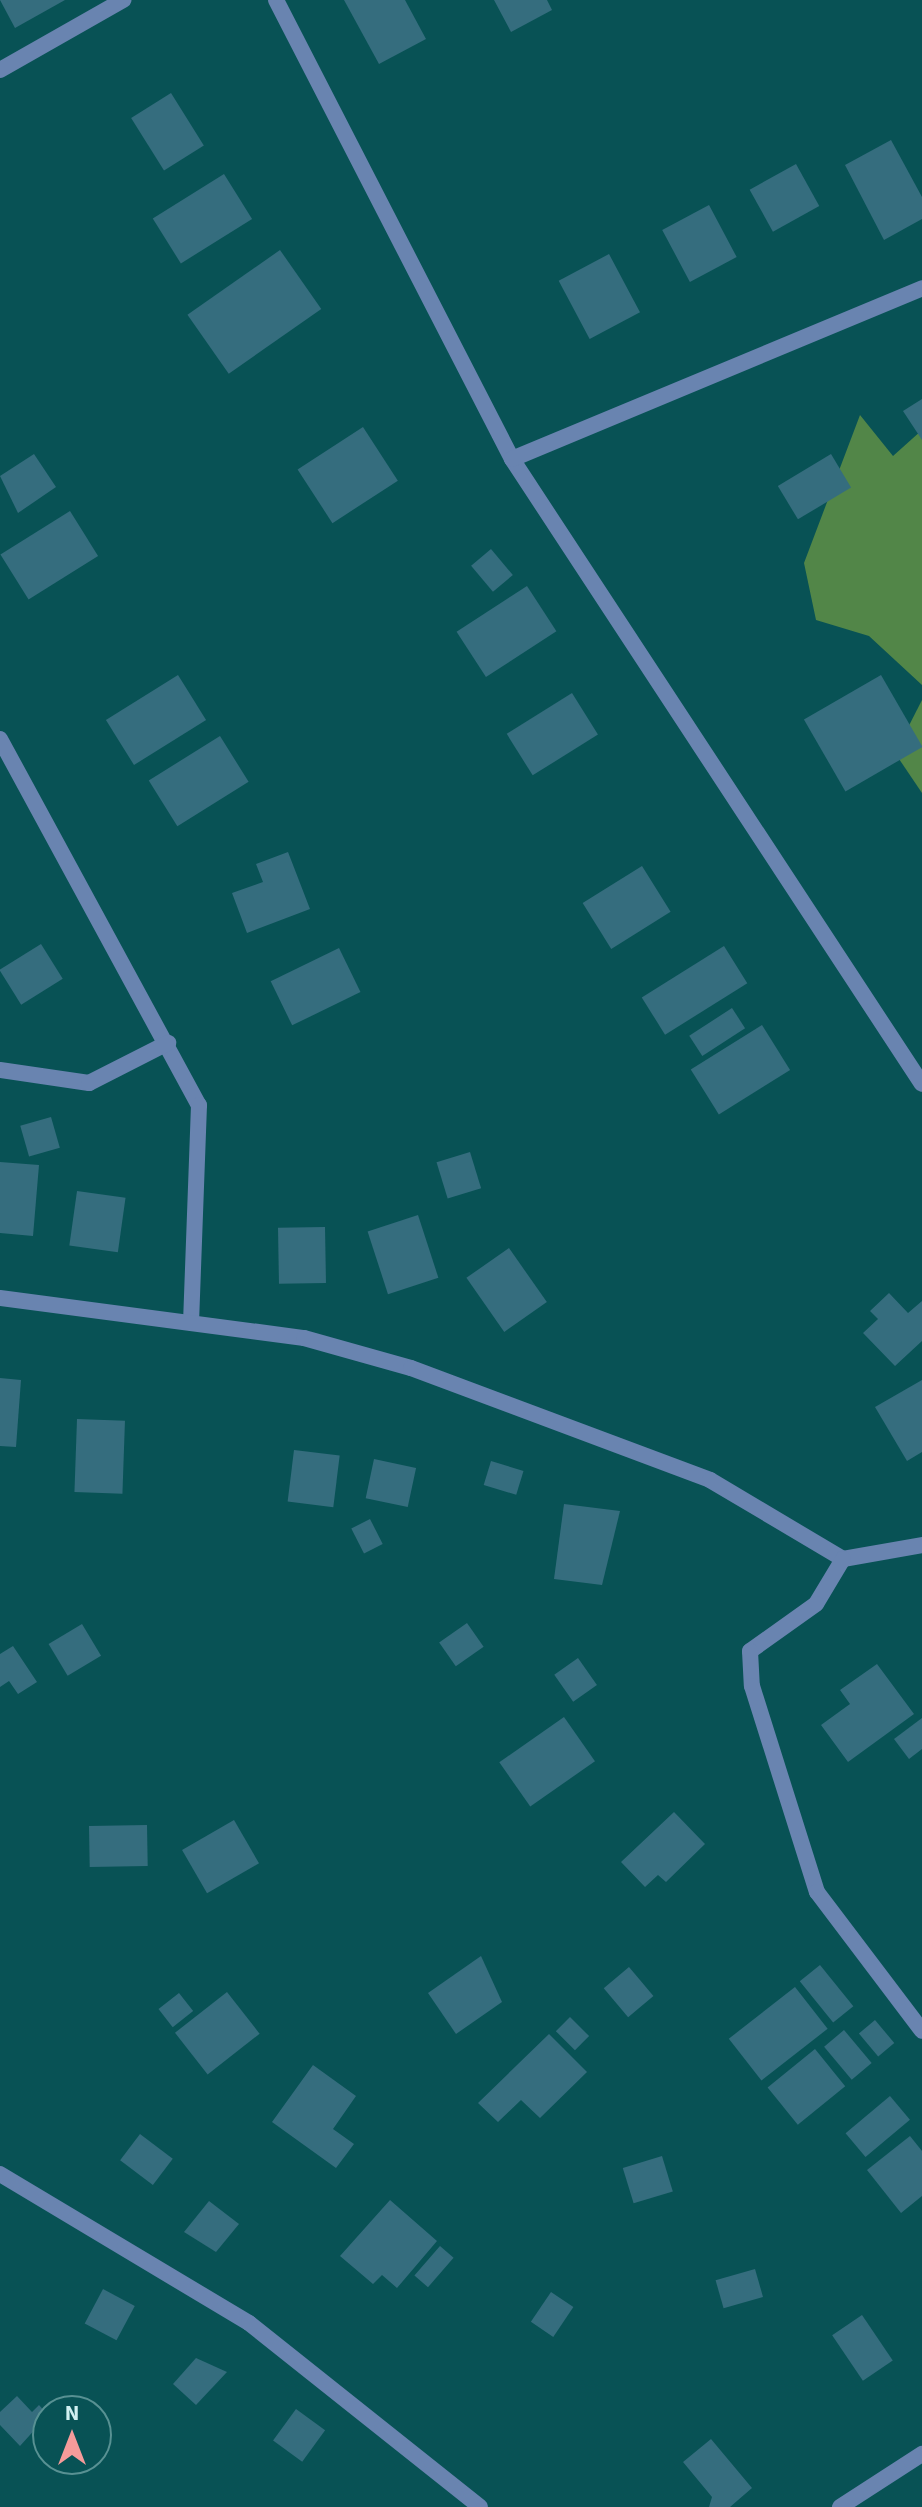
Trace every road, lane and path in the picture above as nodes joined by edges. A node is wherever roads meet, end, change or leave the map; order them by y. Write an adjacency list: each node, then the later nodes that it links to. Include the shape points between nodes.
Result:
1 (123, 0): 3 (street)
2 (276, 0): 5 (street)
3 (0, 70)
4 (922, 288): 5 (street)
5 (512, 459): 9 (street)
6 (0, 739): 7 (street)
7 (168, 1043): 8 (street, via 89,1083); 11 (street, via 199,1105)
8 (0, 1070)
9 (922, 1084)
10 (0, 1298): 11 (street)
11 (191, 1323): 13 (street, via 304,1338 411,1368 710,1480)
12 (922, 1545): 13 (street)
13 (843, 1559): 14 (street, via 816,1604 750,1651 752,1686 817,1892)
14 (922, 2031)
15 (0, 2174): 17 (street, via 249,2323)
16 (922, 2454): 18 (street)
17 (480, 2507)
18 (840, 2507)

